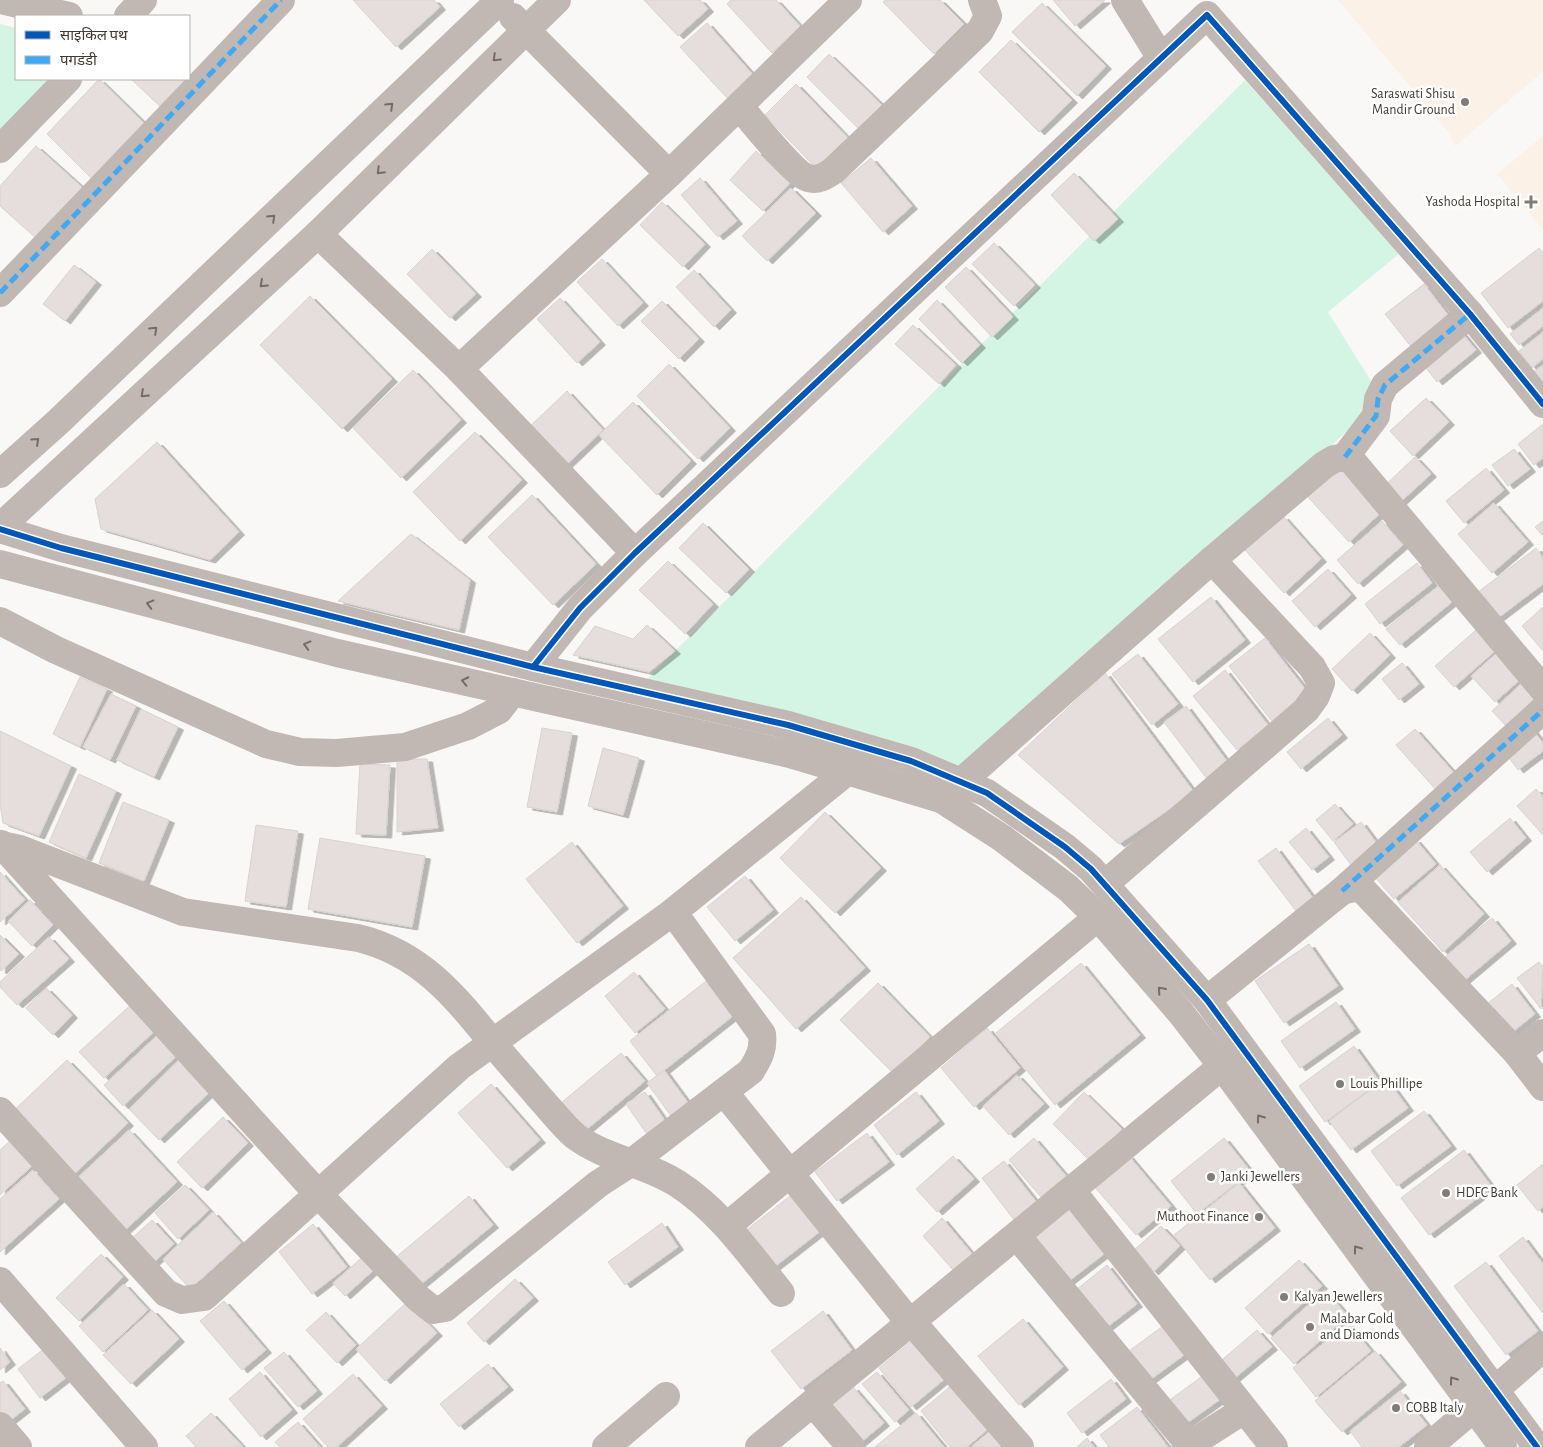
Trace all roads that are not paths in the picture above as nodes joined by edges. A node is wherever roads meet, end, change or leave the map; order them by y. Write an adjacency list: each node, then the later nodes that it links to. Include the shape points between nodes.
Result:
1 (0, 0): 9 (street)
2 (143, 0): 10 (street)
3 (281, 0): 18 (street)
4 (557, 0): 11 (street)
5 (848, 0): 14 (street)
6 (982, 0): 14 (street, via 988,16 980,31 833,171 820,179 806,178)
7 (1125, 0): 12 (street)
8 (498, 2): 11 (street); 23 (street, one-way to 8)
9 (65, 15)
10 (129, 15)
11 (526, 29): 16 (street); 17 (street, one-way to 17)
12 (1161, 58): 19 (street, via 1207,15); 25 (street)
13 (67, 80): 15 (street)
14 (740, 107): 16 (street)
15 (0, 149)
16 (669, 174): 20 (street)
17 (318, 234): 20 (street); 24 (street, one-way to 24)
18 (0, 292)
19 (1470, 314): 21 (street); 22 (street, via 1385,385 1378,400 1376,416)
20 (459, 369): 25 (street)
21 (1543, 404)
22 (1345, 457): 26 (street, via 1324,465); 30 (street, via 1353,462)
23 (0, 474)
24 (0, 528): 29 (street, via 70,551)
25 (635, 553): 29 (street, via 580,608)
26 (1212, 560): 35 (street); 37 (street, via 1312,667 1321,683 1306,710)
27 (0, 564): 31 (street, one-way to 27, via 338,653)
28 (0, 621): 31 (street, via 56,650 266,744 300,752 337,753 405,746 468,726 499,710)
29 (533, 667): 33 (street, via 788,725)
30 (1543, 689)
31 (513, 692): 34 (street)
32 (1543, 710): 38 (street)
33 (856, 744): 34 (street); 35 (street)
34 (849, 770): 39 (street); 40 (street, via 941,799 1038,864)
35 (962, 781): 37 (street, via 988,793 1028,820)
36 (0, 844): 43 (street, via 20,848 183,912 379,943 419,964 466,1008); 52 (street)
37 (1106, 883): 41 (street)
38 (1342, 892): 41 (street); 44 (street, via 1362,889 1372,897)
39 (673, 912): 43 (street); 47 (street, via 762,1034 760,1056 751,1070)
40 (1098, 917): 45 (street, one-way to 40); 50 (street)
41 (1207, 1000): 59 (street)
42 (1543, 1033): 44 (street)
43 (492, 1043): 49 (street, via 576,1136 595,1148); 52 (street, via 459,1067)
44 (1517, 1053): 46 (street)
45 (1222, 1066): 51 (street); 62 (street, one-way to 45)
46 (1543, 1087)
47 (724, 1092): 49 (street); 50 (street)
48 (0, 1112): 52 (street, via 166,1293 182,1300 204,1297)
49 (632, 1162): 52 (street, via 598,1184 445,1308 433,1310); 53 (street, via 678,1184)
50 (791, 1173): 53 (street); 57 (street)
51 (1072, 1191): 54 (street); 63 (street)
52 (318, 1195)
53 (727, 1226): 56 (street)
54 (1017, 1236): 57 (street); 65 (street)
55 (0, 1281): 67 (street)
56 (781, 1293)
57 (910, 1323): 61 (street); 71 (street, via 918,1328)
58 (1543, 1348): 59 (street)
59 (1496, 1389): 75 (street)
60 (666, 1396): 68 (street)
61 (813, 1403): 69 (street); 70 (street)
62 (1474, 1408): 73 (street); 74 (street)
63 (1244, 1410): 65 (street); 72 (street)
64 (0, 1426): 66 (street)
65 (1187, 1446)
66 (18, 1447)
67 (144, 1447)
68 (606, 1447)
69 (759, 1447)
70 (851, 1447)
71 (1020, 1447)
72 (1274, 1447)
73 (1428, 1447)
74 (1503, 1447)
75 (1537, 1447)

